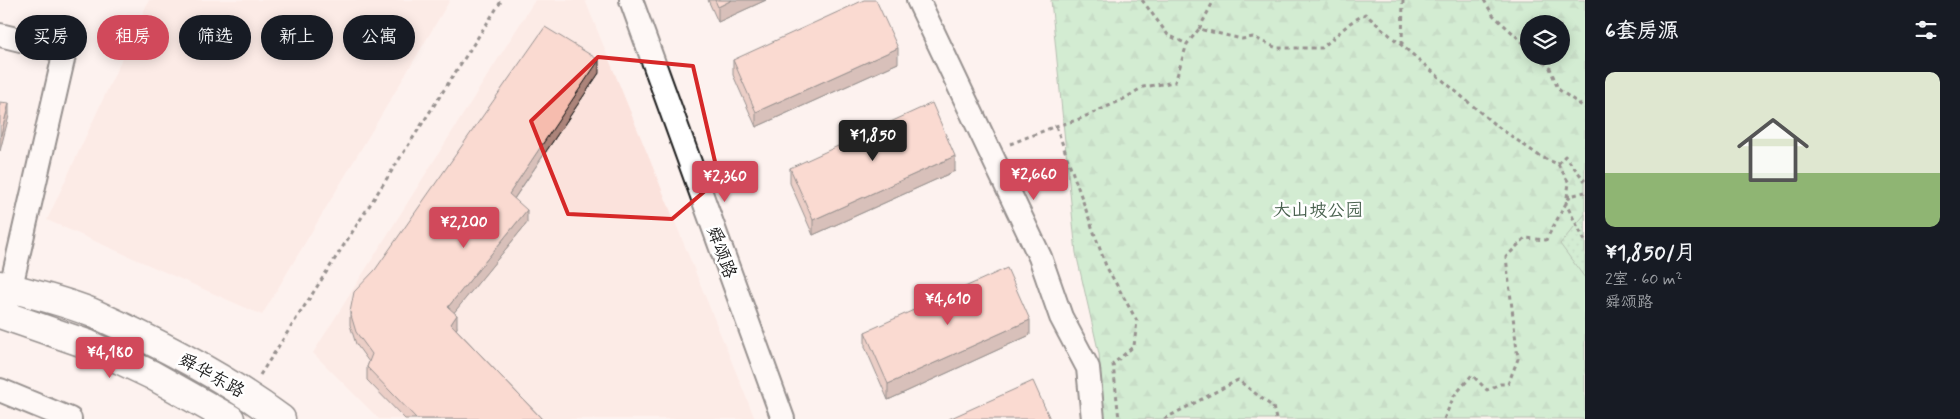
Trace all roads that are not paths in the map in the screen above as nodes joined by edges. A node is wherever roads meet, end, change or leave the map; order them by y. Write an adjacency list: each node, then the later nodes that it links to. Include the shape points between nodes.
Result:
1 (631, 0): 10 (street, 舜颂路)
2 (918, 0): 11 (street, via 1040,257 1062,317 1088,368)
3 (0, 35): 4 (street, via 65,51)
4 (6, 286): 5 (street); 9 (main road, 舜华东路, via 93,314 248,394)
5 (2, 315): 8 (main road, 舜华东路, via 87,344 152,375)
6 (0, 390): 7 (street)
7 (70, 419)
8 (230, 419)
9 (281, 419)
10 (783, 419)
11 (1093, 419)

